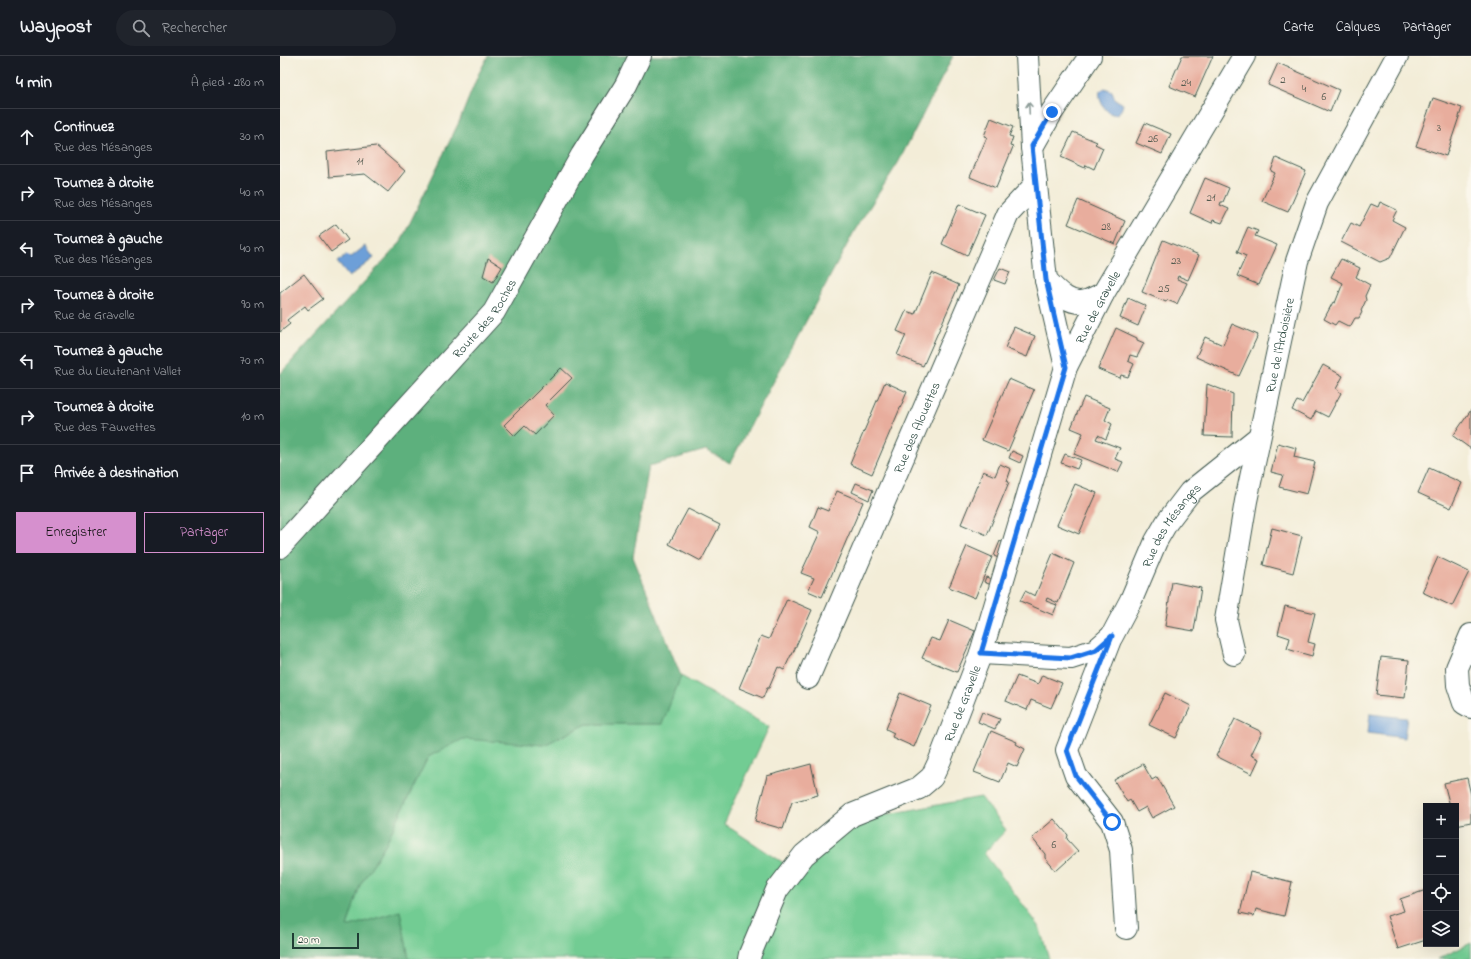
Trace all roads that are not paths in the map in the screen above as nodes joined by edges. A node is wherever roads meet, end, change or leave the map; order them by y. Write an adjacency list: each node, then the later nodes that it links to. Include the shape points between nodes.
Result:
1 (640, 56): 12 (street, Route des Roches, via 626,85 582,155 494,312)
2 (1026, 56): 6 (street, one-way to 2)
3 (1090, 56): 6 (street)
4 (1244, 56): 9 (street, Rue de Gravelle)
5 (1397, 56): 11 (street, Rue de l'Ardoisière, via 1317,203 1297,261)
6 (1032, 146): 7 (street)
7 (1036, 184): 8 (street); 17 (street, Rue des Alouettes, via 1008,214)
8 (1046, 280): 9 (street, via 1061,295 1072,301 1084,302); 10 (street)
9 (1103, 294): 10 (street, Rue de Gravelle)
10 (1066, 367): 15 (street, Rue de Gravelle)
11 (1259, 437): 14 (street, Rue des Mésanges, via 1190,492 1167,522); 16 (street, Rue de l'Ardoisière, via 1226,620)
12 (280, 547)
13 (1471, 635): 18 (street, via 1457,668 1458,685 1464,703)
14 (1112, 636): 15 (street, Rue des Mésanges, via 1096,650 1071,658); 19 (street, Rue des Mésanges, via 1067,750 1076,776 1112,822 1121,850)
15 (981, 653): 20 (street, Rue de Gravelle, via 932,777 919,788 852,815 804,855 778,890)
16 (1234, 654)
17 (808, 678)
18 (1471, 707)
19 (1126, 928)
20 (750, 959)

